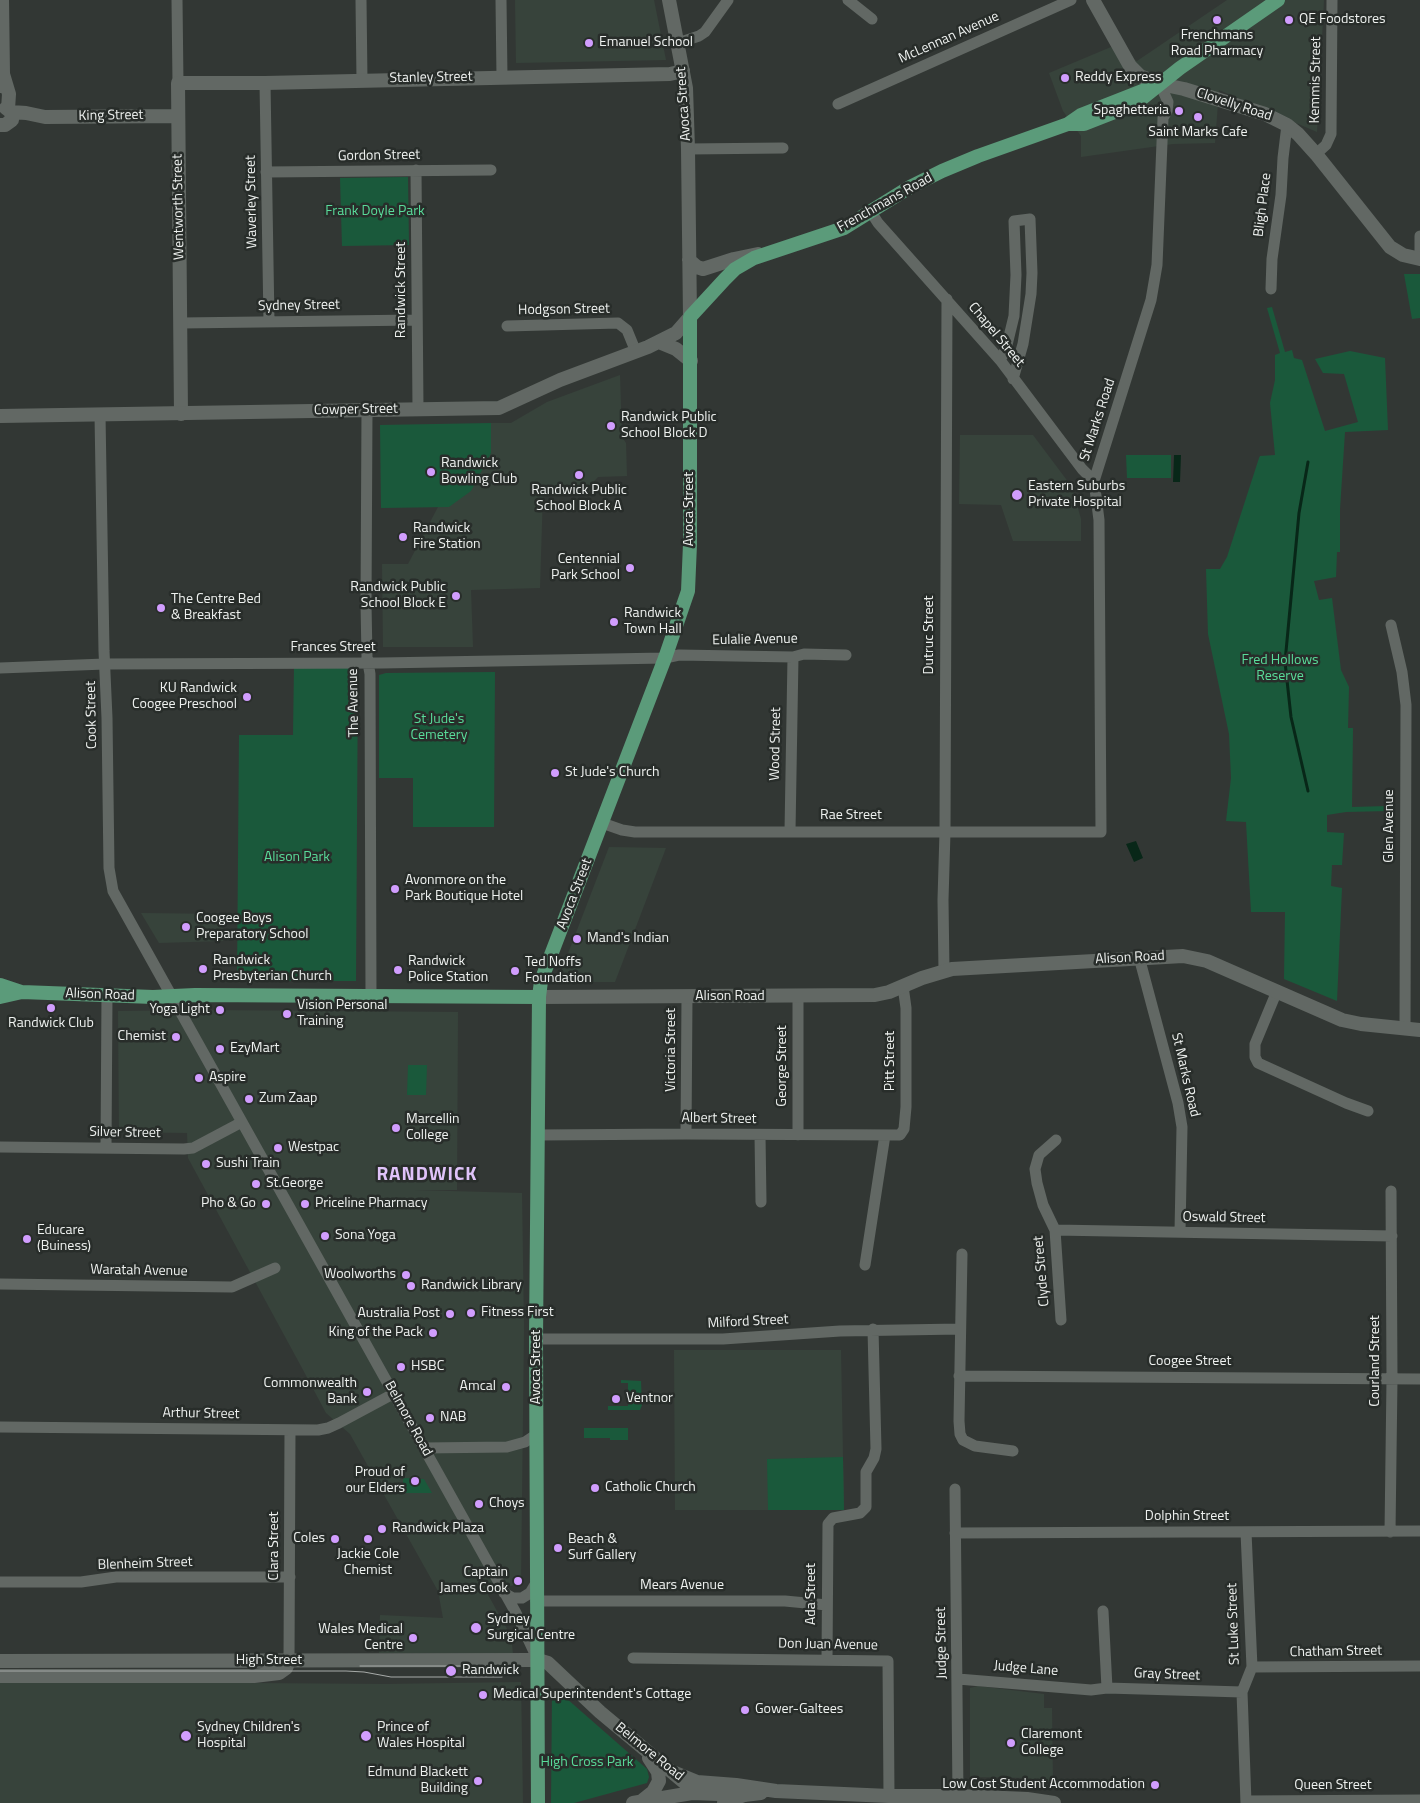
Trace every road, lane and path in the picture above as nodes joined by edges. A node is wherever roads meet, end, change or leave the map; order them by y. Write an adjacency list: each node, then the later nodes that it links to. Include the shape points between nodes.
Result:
1 (2, 0): 16 (main road)
2 (177, 0): 19 (street, Wentworth Street)
3 (361, 0): 17 (street)
4 (502, 0): 15 (street)
5 (669, 0): 13 (main road, Avoca Street)
6 (728, 0): 13 (street, via 705,32)
7 (848, 0): 12 (street)
8 (1071, 0): 21 (street, McLennan Avenue)
9 (1093, 0): 20 (main road, Clovelly Road, via 1130,66 1140,76)
10 (1278, 0): 20 (main road, Frenchmans Road)
11 (1332, 0): 27 (street, Kemmis Street, via 1331,134 1326,145)
12 (872, 19)
13 (678, 43): 14 (main road, Avoca Street)
14 (683, 72): 15 (main road, Stanley Street); 26 (main road, Avoca Street)
15 (502, 77): 17 (main road, Stanley Street)
16 (1, 80): 22 (main road, via 8,94)
17 (362, 80): 18 (main road, Stanley Street)
18 (265, 82): 19 (main road, Stanley Street); 30 (street, Waverley Street)
19 (178, 83): 23 (main road, Wentworth Street)
20 (1160, 84): 24 (main road, Clovelly Road, via 1265,114); 31 (main road, Frenchmans Road, via 1081,115 1068,124 942,171); 53 (street, St Marks Road, via 1168,102 1163,118 1157,266 1151,300)
21 (838, 104)
22 (6, 115): 23 (main road, King Street)
23 (178, 116): 41 (main road, Wentworth Street)
24 (1287, 125): 27 (main road, Clovelly Road); 36 (street, Bligh Place)
25 (784, 148): 26 (street)
26 (688, 149): 35 (main road, Avoca Street)
27 (1316, 154): 34 (main road, Clovelly Road, via 1390,247 1403,255)
28 (416, 170): 29 (street, Gordon Street); 30 (street, Gordon Street); 39 (street, Randwick Street)
29 (491, 170)
30 (266, 172): 40 (street, Waverley Street)
31 (871, 212): 33 (main road, Frenchmans Road, via 844,228); 37 (street, Chapel Street)
32 (1420, 236): 34 (street)
33 (772, 251): 35 (main road, via 703,269); 38 (main road, Frenchmans Road, via 735,269)
34 (1420, 259)
35 (689, 260): 38 (main road, Avoca Street)
36 (1271, 289)
37 (947, 299): 45 (street, Chapel Street); 63 (street, Dutruc Street)
38 (690, 317): 43 (main road, Cowper Street, via 676,333); 46 (main road, Avoca Street)
39 (417, 320): 40 (street, Sydney Street); 48 (street, Randwick Street)
40 (269, 322): 41 (street, Sydney Street)
41 (181, 323): 50 (main road, Wentworth Street)
42 (507, 326): 44 (street, Hodgson Street, via 618,324 628,330)
43 (659, 342): 44 (main road, Cowper Street); 46 (main road, via 676,349)
44 (636, 352): 48 (main road, Cowper Street, via 560,380 499,408)
45 (1000, 360): 47 (street, Chapel Street); 47 (street, via 1014,316 1014,221 1030,219 1031,294 1024,344)
46 (691, 361): 57 (main road, Avoca Street, via 689,584)
47 (1013, 379): 53 (street, Chapel Street)
48 (418, 409): 49 (main road, Cowper Street)
49 (366, 410): 50 (main road, Cowper Street); 58 (street, The Avenue)
50 (182, 414): 51 (main road, Cowper Street)
51 (100, 415): 52 (main road, Cowper Street); 59 (street, Cook Street)
52 (0, 416)
53 (1094, 481): 64 (street, St Marks Road, via 1099,529)
54 (1391, 624): 78 (street, Glen Avenue, via 1406,705)
55 (846, 654): 56 (street, Eulalie Avenue)
56 (793, 657): 57 (street, Eulalie Avenue, via 679,655); 62 (street, Wood Street)
57 (665, 658): 58 (street, Frances Street); 61 (main road, Avoca Street)
58 (369, 663): 59 (street, Frances Street); 72 (street, The Avenue)
59 (105, 664): 60 (street, Frances Street); 74 (street, Cook Street, via 110,878 116,896)
60 (0, 668)
61 (602, 823): 62 (street, Rae Street, via 635,832); 75 (main road, Avoca Street, via 541,981)
62 (790, 831): 63 (street, Rae Street)
63 (945, 832): 64 (street, Rae Street); 66 (street, Dutruc Street)
64 (1101, 832)
65 (1139, 957): 66 (main road, Alison Road); 69 (main road, Alison Road, via 1172,955 1196,958); 94 (street, St Marks Road, via 1182,1127)
66 (944, 971): 68 (main road, Alison Road)
67 (0, 985): 70 (main road, Alison Road)
68 (903, 986): 77 (main road, Alison Road, via 875,995); 85 (street, Pitt Street, via 906,1107 904,1132)
69 (1277, 991): 78 (main road, Alison Road, via 1342,1020); 80 (street, via 1255,1044 1258,1063)
70 (22, 992): 71 (main road, Alison Road); 73 (main road, Alison Road)
71 (107, 995): 74 (main road, Alison Road); 90 (street)
72 (371, 996): 74 (main road, Alison Road); 75 (main road, Alison Road)
73 (0, 997)
74 (173, 997): 81 (street, Belmore Road)
75 (539, 997): 76 (main road, Alison Road); 83 (main road, Avoca Street)
76 (687, 997): 77 (main road, Alison Road); 82 (street, Victoria Street)
77 (798, 997): 86 (street, George Street)
78 (1405, 1028): 79 (main road, Alison Road)
79 (1420, 1030)
80 (1368, 1111)
81 (242, 1122): 90 (street, Silver Street, via 193,1148); 107 (street, Belmore Road)
82 (686, 1134): 83 (street, Albert Street); 84 (street, Albert Street)
83 (537, 1135): 103 (main road, Avoca Street)
84 (760, 1135): 86 (street, Albert Street); 92 (street)
85 (900, 1135): 87 (street, Albert Street)
86 (798, 1136): 87 (street, Albert Street)
87 (885, 1136): 97 (street)
88 (1056, 1140): 93 (street, Clyde Street, via 1039,1155 1036,1169 1043,1205)
89 (0, 1147): 90 (street, Silver Street)
90 (106, 1147)
91 (1391, 1191): 95 (street, Courland Street)
92 (761, 1202)
93 (1055, 1230): 94 (street, Oswald Street); 100 (street, Clyde Street)
94 (1180, 1232): 95 (street, Oswald Street)
95 (1392, 1236): 105 (street, Courland Street)
96 (962, 1254): 102 (street)
97 (865, 1265)
98 (275, 1268): 99 (street, Waratah Avenue, via 232,1287)
99 (0, 1284)
100 (1061, 1320)
101 (873, 1329): 102 (street, Milford Street); 103 (street, Milford Street, via 723,1339); 123 (street, Ada Street, via 876,1449 866,1472 866,1508 860,1513 828,1522)
102 (960, 1329): 104 (street)
103 (536, 1339): 110 (main road, Avoca Street)
104 (959, 1376): 105 (street, Coogee Street); 112 (street, via 959,1428 963,1440 975,1446)
105 (1392, 1379): 106 (street, Coogee Street); 116 (street, Courland Street)
106 (1420, 1379)
107 (393, 1394): 109 (street, Arthur Street, via 328,1428); 111 (street, Belmore Road)
108 (0, 1427): 109 (street, Arthur Street)
109 (290, 1430): 118 (street, Clara Street)
110 (537, 1434): 111 (street, via 525,1442 507,1447); 120 (main road, Avoca Street)
111 (424, 1448): 121 (street, Belmore Road)
112 (1013, 1451)
113 (955, 1489): 117 (street, Judge Street)
114 (1420, 1531): 116 (street, Dolphin Street)
115 (1246, 1532): 116 (street, Dolphin Street); 117 (street, Dolphin Street); 131 (street, St Luke Street)
116 (1390, 1532)
117 (955, 1533): 133 (street, Judge Street)
118 (290, 1577): 119 (street, Blenheim Street); 128 (street, Clara Street)
119 (0, 1582)
120 (536, 1583): 121 (street, via 522,1598 513,1598); 122 (main road, Avoca Street)
121 (504, 1592): 126 (street, Belmore Road)
122 (536, 1601): 123 (street, Mears Avenue); 126 (main road, Avoca Street)
123 (827, 1605): 127 (street, Ada Street)
124 (1103, 1611): 134 (street)
125 (634, 1658): 127 (street, Don Juan Avenue)
126 (538, 1660): 128 (main road, High Street); 137 (main road, Belmore Road, via 548,1663); 147 (main road, Avoca Street)
127 (827, 1660): 141 (street, Don Juan Avenue, via 888,1661)
128 (289, 1661): 129 (main road, High Street); 132 (main road, High Street, via 285,1670 276,1674 254,1676)
129 (0, 1662)
130 (1420, 1666): 131 (street, Chatham Street)
131 (1252, 1668): 136 (street, St Luke Street)
132 (0, 1676)
133 (958, 1679): 135 (street, Judge Lane); 142 (street, Judge Street)
134 (1107, 1688): 135 (street, Gray Street); 136 (street, Gray Street)
135 (1091, 1690)
136 (1242, 1692): 146 (street, St Luke Street)
137 (644, 1749): 138 (main road, Belmore Road); 145 (main road, via 658,1772 659,1781 650,1795)
138 (675, 1774): 139 (main road, via 697,1782); 143 (main road, Belmore Road)
139 (776, 1791): 140 (main road); 141 (main road)
140 (744, 1795): 143 (main road); 148 (main road)
141 (889, 1796): 142 (main road)
142 (958, 1796): 149 (main road)
143 (699, 1798): 145 (main road)
144 (1420, 1800): 146 (street, Queen Street)
145 (636, 1802)
146 (1246, 1802)
147 (538, 1803)
148 (724, 1803)
149 (1054, 1803)

